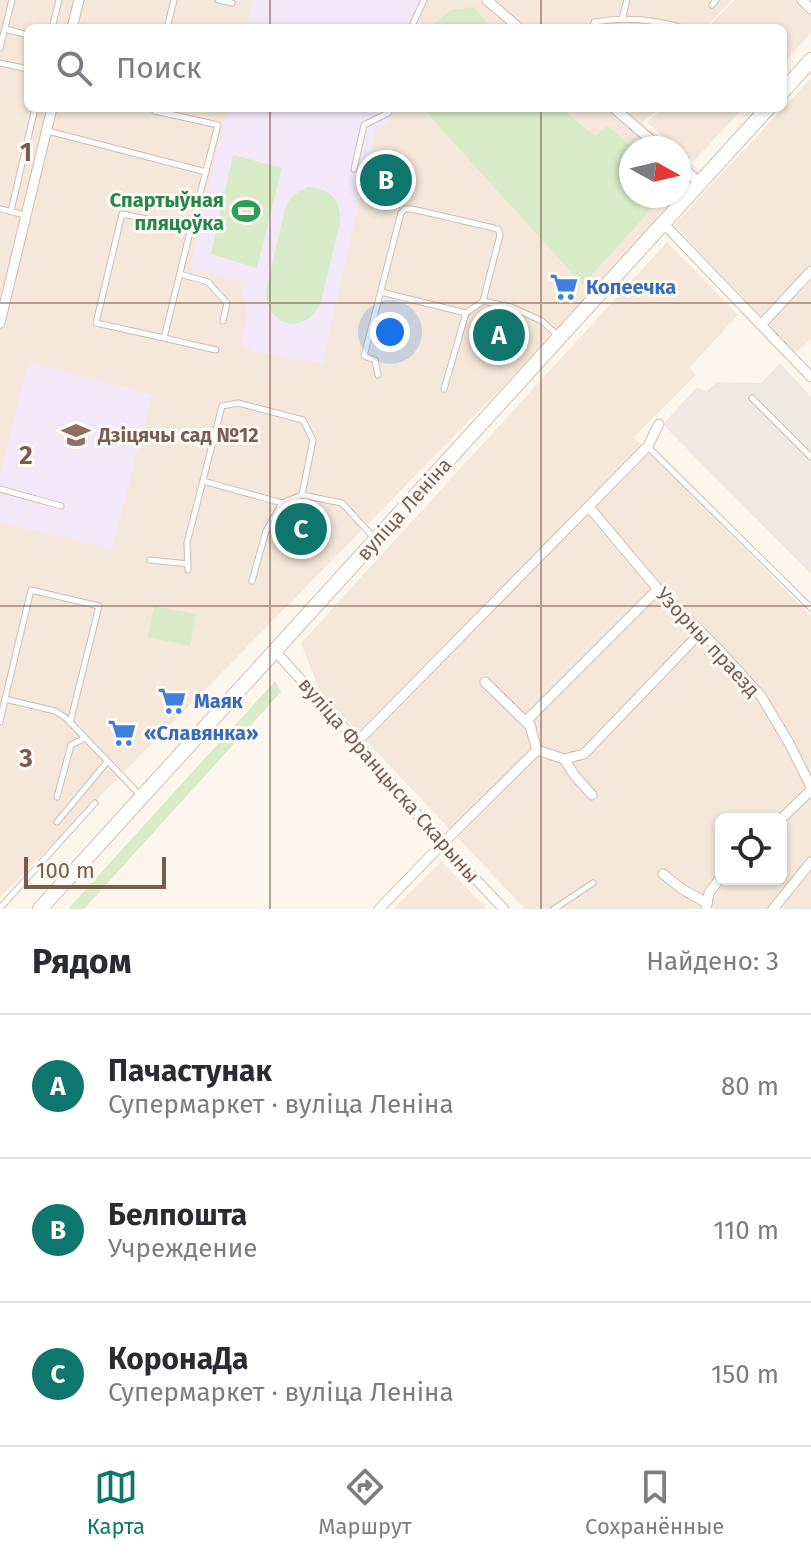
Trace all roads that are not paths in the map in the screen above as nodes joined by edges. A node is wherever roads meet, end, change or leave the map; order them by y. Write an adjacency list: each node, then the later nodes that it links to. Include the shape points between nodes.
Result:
1 (12, 0): 20 (lane)
2 (59, 0): 13 (lane)
3 (79, 0): 14 (street)
4 (174, 0): 15 (lane)
5 (218, 0): 10 (lane)
6 (424, 0): 16 (lane)
7 (487, 0): 17 (street)
8 (627, 0): 12 (lane)
9 (802, 0): 11 (street)
10 (232, 3)
11 (811, 9)
12 (622, 19): 18 (lane); 19 (lane)
13 (53, 24)
14 (73, 24)
15 (168, 24)
16 (413, 24)
17 (514, 24)
18 (594, 24)
19 (669, 24)
20 (5, 29): 21 (lane); 22 (lane)
21 (24, 34)
22 (0, 48)
23 (811, 60): 26 (main road)
24 (0, 63): 25 (lane)
25 (24, 68)
26 (787, 87)
27 (34, 112): 40 (lane)
28 (51, 112): 33 (street)
29 (160, 112): 36 (lane, via 218,125)
30 (388, 112): 35 (lane, via 364,125)
31 (619, 112): 34 (street)
32 (764, 112): 38 (main road, вуліца Леніна)
33 (46, 131): 36 (lane); 41 (street)
34 (646, 136)
35 (354, 169)
36 (206, 172): 43 (lane)
37 (691, 175): 38 (street)
38 (700, 183): 42 (main road, вуліца Леніна)
39 (0, 209): 40 (lane)
40 (11, 211): 41 (lane)
41 (26, 215): 50 (street)
42 (663, 223): 51 (street); 53 (main road, вуліца Леніна)
43 (191, 228): 45 (lane); 52 (lane, via 122,214 96,323)
44 (811, 271): 51 (street)
45 (180, 274): 49 (lane, via 208,282 227,303); 52 (lane)
46 (381, 292): 47 (lane, via 401,213 412,209 498,229); 48 (lane); 55 (lane, via 364,356 375,360)
47 (483, 301): 48 (lane); 53 (lane, via 542,321)
48 (466, 313): 57 (lane)
49 (223, 321)
50 (0, 323)
51 (762, 324): 56 (street)
52 (164, 338): 54 (lane)
53 (561, 338): 68 (main road, вуліца Леніна)
54 (216, 350)
55 (378, 375)
56 (811, 377)
57 (444, 389)
58 (752, 398): 61 (lane)
59 (659, 424): 60 (street)
60 (648, 446): 67 (street); 72 (lane)
61 (811, 457)
62 (203, 481): 64 (lane, via 222,406 238,403 303,420 313,440); 65 (lane); 69 (lane, via 187,543 188,567)
63 (0, 489): 66 (lane)
64 (302, 495): 65 (lane); 68 (lane, via 342,503)
65 (282, 503): 70 (lane, via 266,531)
66 (61, 506)
67 (589, 507): 71 (street, Узорны праезд); 81 (street)
68 (375, 540): 74 (main road, вуліца Леніна)
69 (150, 560)
70 (252, 581)
71 (658, 589): 73 (street, Узорны праезд); 79 (street, via 528,719)
72 (811, 608)
73 (701, 632): 83 (street, via 584,754); 85 (street, Узорны праезд, via 761,696)
74 (275, 651): 81 (street, вуліца Францыска Скарыны); 88 (main road, вуліца Леніна)
75 (485, 682): 79 (street)
76 (5, 699): 77 (lane); 78 (lane, via 55,711); 78 (lane, via 31,590 99,606)
77 (0, 722)
78 (70, 723): 80 (lane)
79 (531, 727): 82 (street)
80 (85, 738): 84 (lane); 87 (lane, via 71,745)
81 (357, 742): 92 (street, вуліца Францыска Скарыны)
82 (537, 750): 83 (street); 92 (street)
83 (564, 759): 86 (street)
84 (107, 762): 88 (lane); 91 (lane)
85 (811, 789): 90 (street)
86 (592, 795)
87 (57, 797)
88 (141, 797): 99 (main road, вуліца Леніна)
89 (95, 803): 98 (lane)
90 (787, 813)
91 (57, 822)
92 (442, 844): 100 (street); 101 (street, вуліца Францыска Скарыны)
93 (811, 862): 103 (street)
94 (663, 874): 97 (street)
95 (593, 883): 102 (lane)
96 (715, 885): 97 (street)
97 (706, 906)
98 (0, 908)
99 (40, 909)
100 (379, 909)
101 (504, 909)
102 (554, 909)
103 (773, 909)

